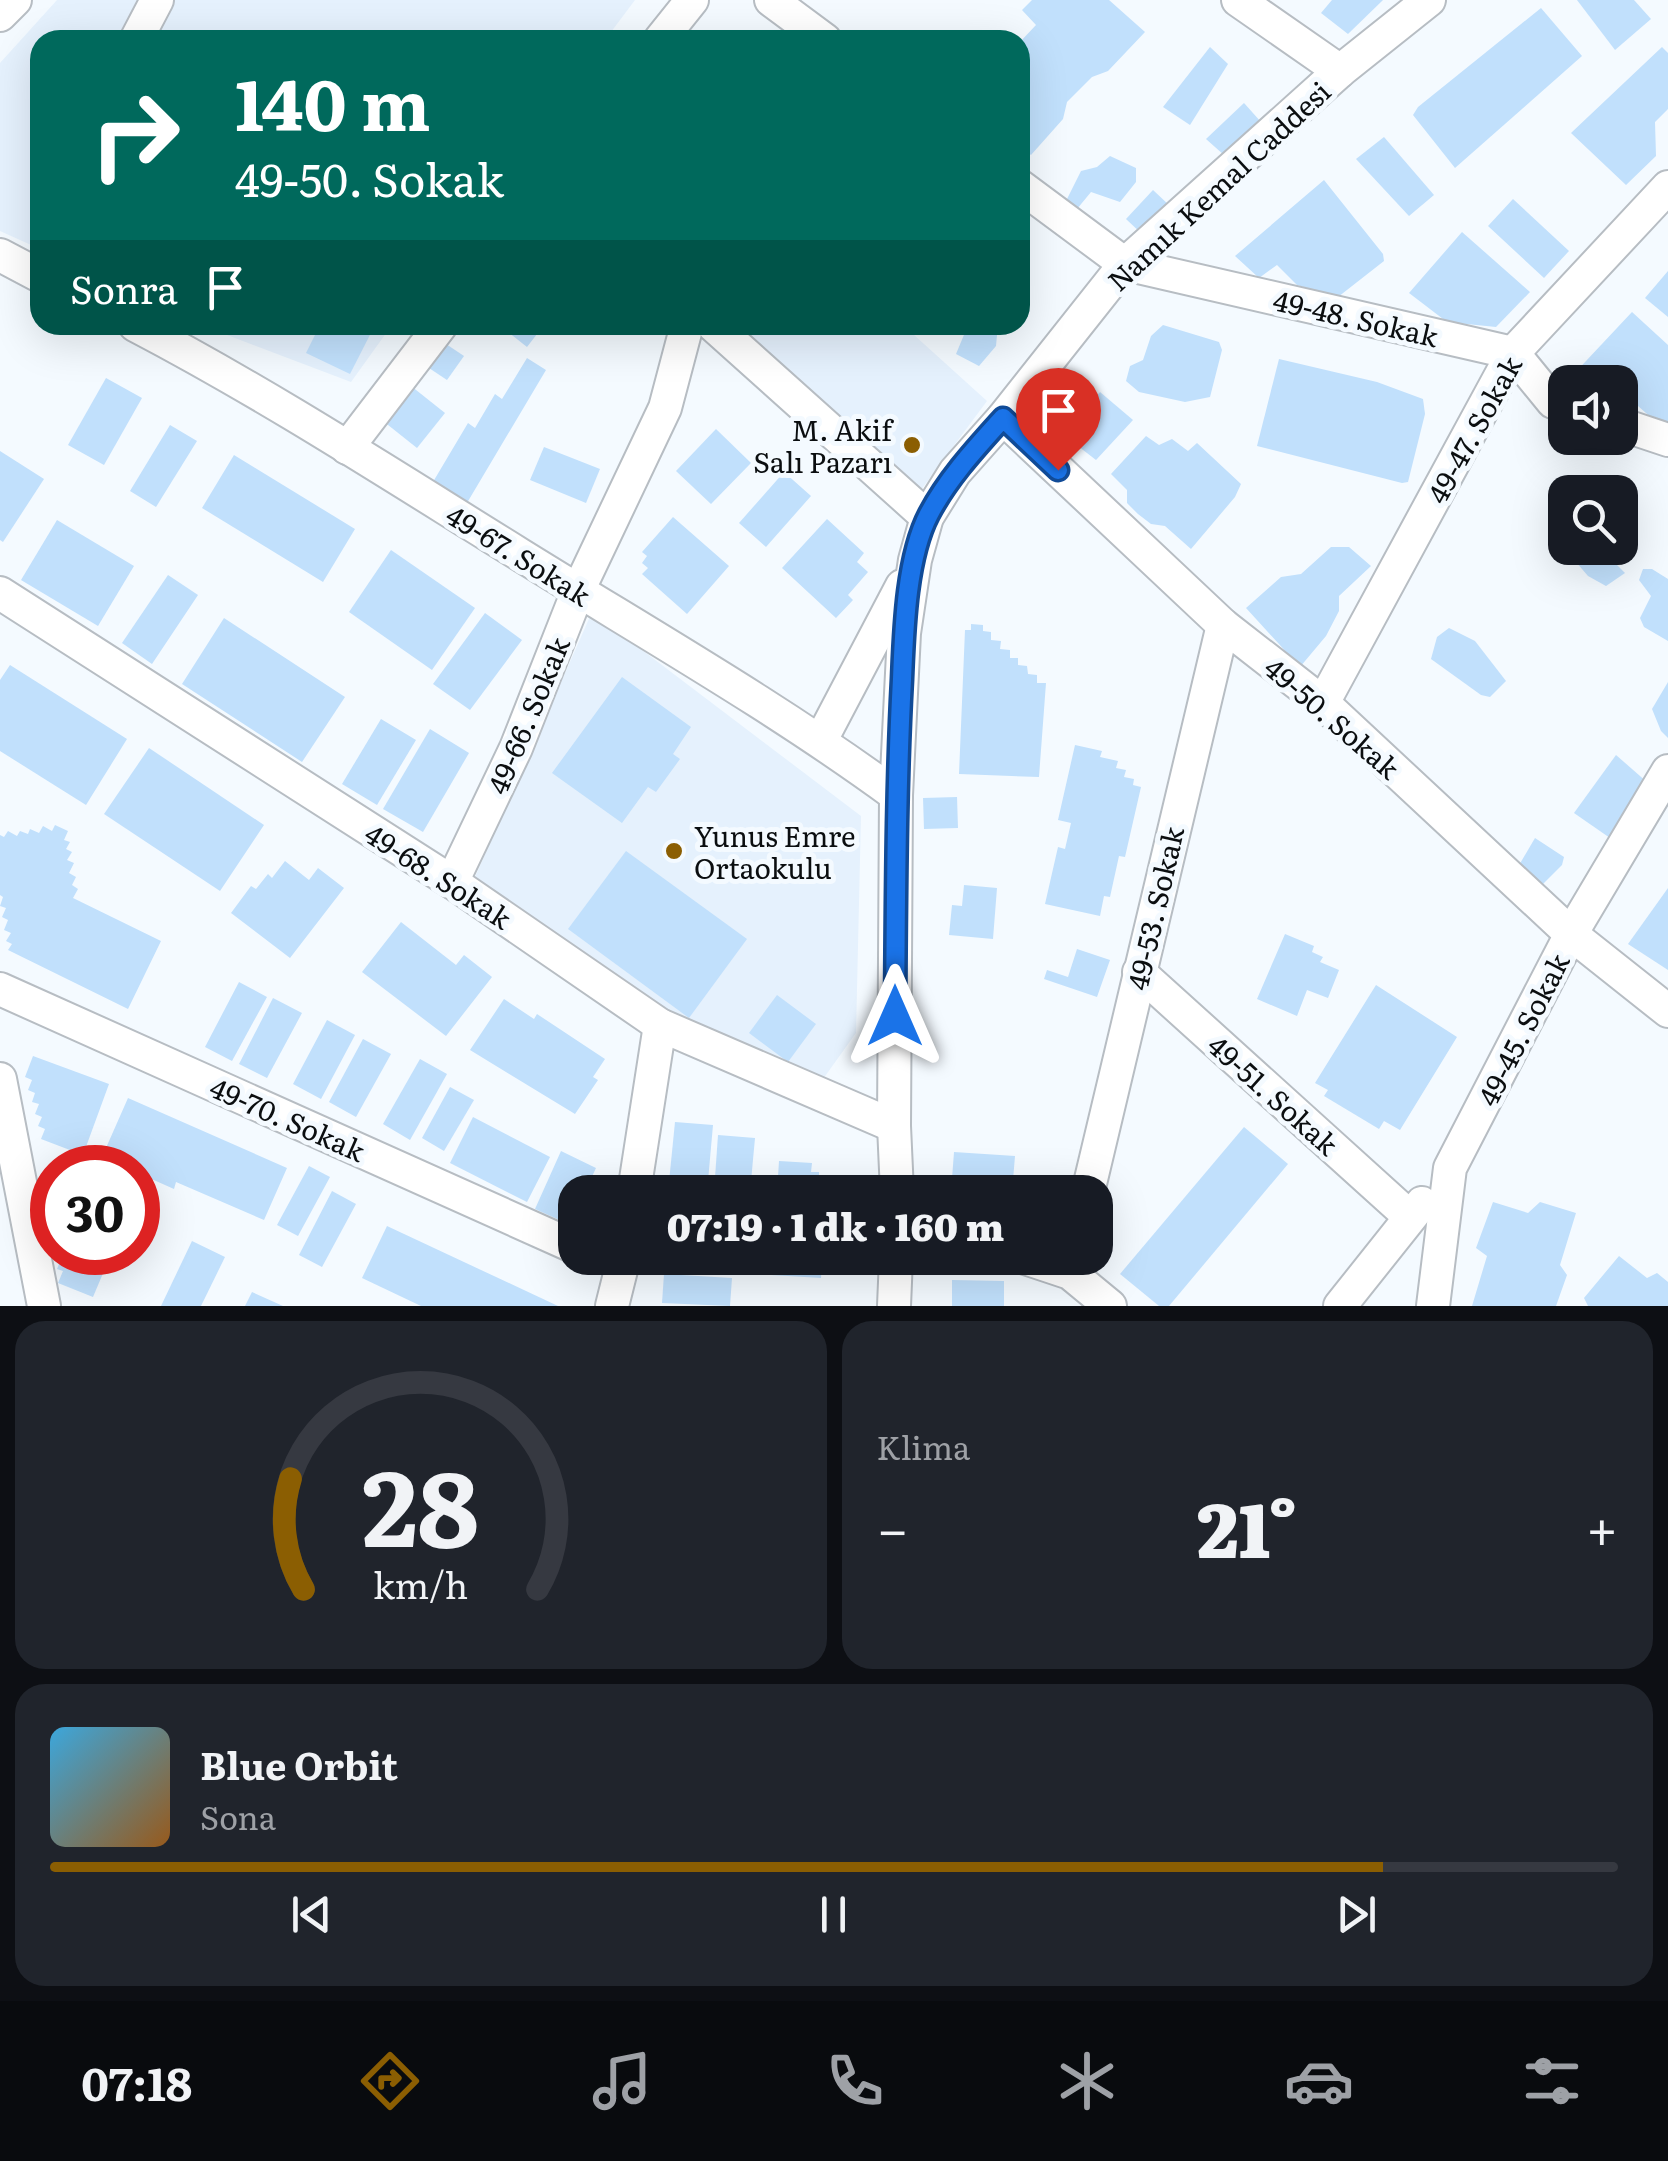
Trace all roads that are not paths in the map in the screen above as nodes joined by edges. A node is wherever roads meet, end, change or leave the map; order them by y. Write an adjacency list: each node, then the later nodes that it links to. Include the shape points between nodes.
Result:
1 (15, 0): 7 (street)
2 (157, 0): 8 (street)
3 (692, 0): 9 (street)
4 (772, 0): 10 (street)
5 (1238, 0): 11 (street)
6 (1429, 0): 11 (street, Namık Kemal Caddesi)
7 (0, 15)
8 (141, 30)
9 (668, 30)
10 (812, 30)
11 (1340, 72): 15 (street, Namık Kemal Caddesi)
12 (1668, 186): 21 (street, 49-47. Sokak)
13 (1030, 193): 15 (street)
14 (0, 255): 16 (street)
15 (1125, 264): 21 (street, 49-48. Sokak); 23 (street, Namık Kemal Caddesi)
16 (30, 271)
17 (432, 335): 26 (street)
18 (684, 335): 29 (street, 49-66. Sokak, via 665,408)
19 (724, 335): 27 (street)
20 (197, 339): 26 (street, 49-67. Sokak)
21 (1512, 353): 22 (street); 32 (street, 49-47. Sokak)
22 (1548, 396)
23 (1003, 418): 27 (street, Namık Kemal Caddesi, via 955,472); 31 (street, 49-50. Sokak)
24 (1638, 430): 25 (street)
25 (1668, 440)
26 (347, 448): 29 (street, 49-67. Sokak)
27 (927, 518): 28 (street, Namık Kemal Caddesi)
28 (915, 560): 33 (street); 35 (street, Namık Kemal Caddesi, via 904,632)
29 (578, 591): 33 (street, 49-67. Sokak); 36 (street, 49-66. Sokak, via 516,748)
30 (0, 593): 36 (street, 49-68. Sokak)
31 (1223, 625): 32 (street, 49-50. Sokak); 38 (street, 49-53. Sokak)
32 (1323, 703): 37 (street, 49-50. Sokak)
33 (821, 740): 35 (street, 49-67. Sokak)
34 (1668, 771): 37 (street, 49-45. Sokak)
35 (896, 795): 43 (street, Namık Kemal Caddesi)
36 (452, 882): 41 (street, 49-68. Sokak)
37 (1572, 934): 40 (street, 49-50. Sokak); 44 (street, 49-45. Sokak)
38 (1139, 972): 47 (street, 49-53. Sokak); 48 (street, 49-51. Sokak)
39 (0, 989): 49 (street, 49-70. Sokak)
40 (1668, 1011)
41 (660, 1025): 43 (street, 49-68. Sokak); 45 (street)
42 (0, 1079): 53 (street)
43 (894, 1126): 46 (street, Namık Kemal Caddesi)
44 (1450, 1168): 48 (street); 58 (street, 49-45. Sokak)
45 (637, 1175)
46 (896, 1175)
47 (1092, 1175)
48 (1410, 1217): 57 (street)
49 (558, 1239)
50 (613, 1275): 54 (street)
51 (895, 1275): 55 (street)
52 (1081, 1275): 56 (street)
53 (44, 1306)
54 (612, 1306)
55 (894, 1306)
56 (1110, 1306)
57 (1340, 1306)
58 (1433, 1306)

